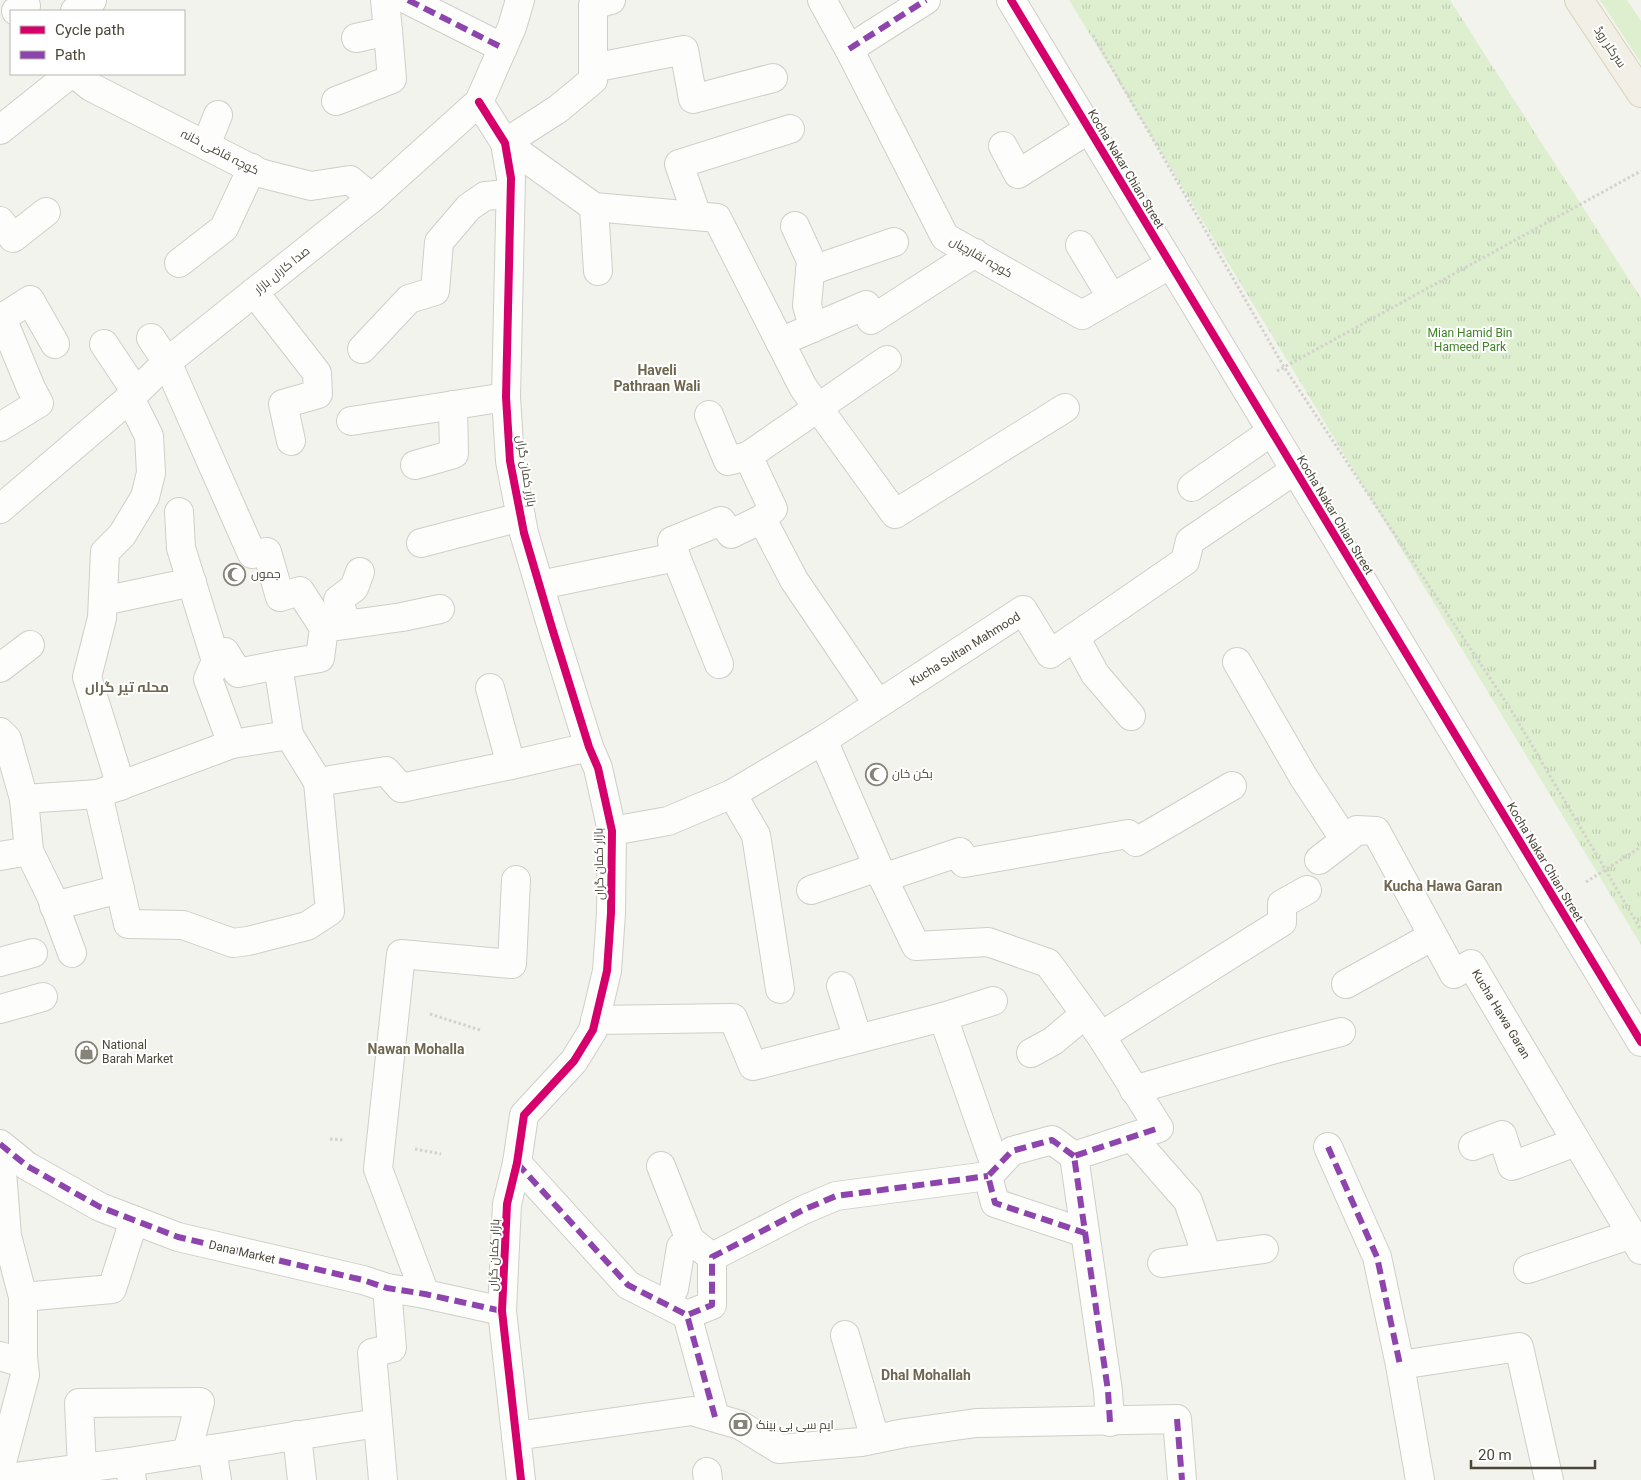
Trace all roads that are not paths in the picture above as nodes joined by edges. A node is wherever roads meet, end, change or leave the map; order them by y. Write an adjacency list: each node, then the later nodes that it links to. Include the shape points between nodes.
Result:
1 (22, 0): 11 (street, via 26,6)
2 (92, 0): 12 (street)
3 (385, 0): 13 (street)
4 (408, 0): 15 (street)
5 (520, 0): 15 (street, صدا کاراں بازار)
6 (611, 0): 17 (street, via 593,5)
7 (822, 0): 16 (street, کوچہ نقارچیاں)
8 (926, 0): 16 (street)
9 (1011, 0): 26 (street, Kocha Nakar Chian Street)
10 (1579, 0): 21 (main road, سرکلر روڈ)
11 (18, 10)
12 (77, 10)
13 (388, 31): 14 (street); 22 (street, via 392,79)
14 (356, 38)
15 (503, 48): 23 (street, صدا کاراں بازار)
16 (849, 48): 41 (street, کوچہ نقارچیاں, via 945,237)
17 (593, 68): 20 (street, via 684,50 693,99); 28 (street, via 593,80 558,109)
18 (69, 75): 27 (street)
19 (76, 75): 29 (street, کوچہ قاضی خانہ, via 91,87)
20 (773, 78)
21 (1641, 94)
22 (336, 101)
23 (479, 102): 28 (street); 33 (street, صدا کاراں بازار)
24 (218, 115): 29 (street)
25 (790, 129): 36 (street, via 679,164)
26 (1088, 129): 30 (street, via 1018,174); 43 (street, Kocha Nakar Chian Street)
27 (0, 130)
28 (505, 143): 32 (street, بازار کمان گراں, via 511,178); 34 (street)
29 (206, 145): 31 (street, کوچہ قاضی خانہ)
30 (1003, 146)
31 (252, 168): 33 (street, کوچہ قاضی خانہ, via 312,186 350,180); 42 (street, via 224,228)
32 (510, 194): 53 (street, via 485,196 469,207 439,242 435,291 409,299); 57 (street, بازار کمان گراں)
33 (372, 198): 46 (street, صدا کاراں بازار)
34 (594, 207): 36 (street); 44 (street)
35 (46, 212): 37 (street, via 14,238)
36 (697, 216): 50 (street, via 717,218)
37 (0, 221)
38 (795, 226): 45 (street, via 811,261)
39 (894, 242): 45 (street)
40 (1080, 245): 47 (street)
41 (975, 253): 47 (street, کوچہ نقارچیاں, via 1082,315); 48 (street, via 872,320 866,305)
42 (179, 263)
43 (1171, 264): 47 (street, کوچہ نقارچیاں); 64 (street, Kocha Nakar Chian Street)
44 (598, 271)
45 (810, 271): 48 (street, via 807,305)
46 (254, 292): 55 (street, صدا کاراں بازار); 65 (street, via 317,373 318,394 283,404)
47 (1112, 298)
48 (813, 328): 50 (street)
49 (151, 338): 55 (street)
50 (780, 342): 59 (street, via 803,387)
51 (55, 344): 63 (street, via 30,300 2,318 40,403)
52 (104, 344): 56 (street)
53 (362, 349)
54 (887, 360): 59 (street)
55 (167, 362): 56 (street, صدا کاراں بازار); 81 (street, via 252,554 267,552 280,597 300,591)
56 (133, 395): 70 (street, صدا کاراں بازار); 79 (street, via 149,436 150,473 145,497 122,535 105,552)
57 (506, 397): 58 (street); 72 (street, بازار کمان گراں, via 510,461)
58 (453, 405): 62 (street); 67 (street, via 454,454)
59 (818, 406): 60 (street, via 895,514); 66 (street)
60 (1065, 408)
61 (709, 415): 66 (street, via 728,461)
62 (351, 421)
63 (0, 427)
64 (1271, 432): 68 (street, Kocha Nakar Chian Street); 69 (street)
65 (291, 441)
66 (748, 456): 73 (street, via 774,509)
67 (415, 465)
68 (1295, 470): 82 (street, Kucha Sultan Mahmood, via 1190,540 1185,561); 130 (street, Kocha Nakar Chian Street)
69 (1192, 487)
70 (0, 509)
71 (179, 512): 77 (street, via 181,548)
72 (521, 517): 74 (street); 78 (street, بازار کمان گراں)
73 (762, 519): 75 (street, via 731,534 721,521 672,541); 90 (street, via 794,580)
74 (421, 543)
75 (676, 557): 78 (street); 86 (street)
76 (360, 572): 81 (street, via 354,588 338,600)
77 (192, 582): 79 (street); 84 (street)
78 (540, 585): 96 (street, بازار کمان گراں)
79 (103, 601): 100 (street, via 88,677)
80 (440, 609): 81 (street)
81 (336, 626): 87 (street, via 320,658)
82 (1075, 637): 90 (street, Kucha Sultan Mahmood, via 1050,654 1023,610); 91 (street, via 1095,674)
83 (30, 645): 88 (street)
84 (216, 661): 87 (street, via 225,652 238,673); 95 (street, via 208,679)
85 (1237, 662): 104 (street, via 1304,778)
86 (719, 664)
87 (278, 665): 93 (street)
88 (0, 668)
89 (490, 688): 97 (street)
90 (878, 704): 94 (street, Kucha Sultan Mahmood)
91 (1131, 716)
92 (0, 732): 102 (street, via 7,739)
93 (289, 734): 95 (street); 98 (street)
94 (823, 740): 101 (street, Kucha Sultan Mahmood); 108 (street)
95 (232, 744): 100 (street)
96 (589, 747): 97 (street); 103 (street, بازار کمان گراں, via 598,768)
97 (511, 765): 98 (street, via 401,788 386,771)
98 (318, 782): 110 (street, via 330,911 307,926 233,943 183,924 128,924)
99 (1232, 786): 108 (street, via 1136,842 1128,834 964,862 960,852)
100 (109, 790): 102 (street); 110 (street)
101 (732, 794): 103 (street, Kucha Sultan Mahmood, via 668,821); 120 (street, via 756,835)
102 (24, 799): 105 (street)
103 (612, 831): 126 (street, بازار کمان گراں, via 607,971)
104 (1345, 840): 107 (street); 114 (street, Kucha Hawa Garan, via 1357,830 1376,831)
105 (29, 851): 106 (street); 113 (street)
106 (0, 856)
107 (1320, 860)
108 (881, 872): 111 (street); 124 (street, via 916,946 988,942 1048,963)
109 (516, 880): 153 (street, via 512,964 401,954 378,1169)
110 (120, 889): 113 (street)
111 (810, 890)
112 (1307, 890): 128 (street, via 1282,904 1282,922)
113 (54, 906): 116 (street)
114 (1433, 936): 118 (street); 134 (street, Kucha Hawa Garan, via 1454,974 1471,964)
115 (33, 953): 117 (street)
116 (72, 953)
117 (0, 962)
118 (1346, 984)
119 (841, 986): 129 (street)
120 (780, 989)
121 (43, 997): 123 (street)
122 (993, 1001): 125 (street)
123 (0, 1009)
124 (1085, 1014): 128 (street); 131 (street)
125 (943, 1017): 129 (street); 141 (street)
126 (595, 1020): 129 (street, via 733,1018 753,1066); 139 (street, بازار کمان گراں, via 593,1030 574,1061 524,1115)
127 (1340, 1032): 132 (street)
128 (1101, 1036): 132 (street)
129 (858, 1039)
130 (1641, 1042)
131 (1031, 1053)
132 (1134, 1090): 133 (street, via 1159,1128)
133 (1132, 1137): 138 (street); 147 (street, via 1188,1201)
134 (1576, 1142): 136 (street, via 1512,1166 1502,1135); 145 (street, Kucha Hawa Garan)
135 (0, 1145): 142 (street, Dana Market, via 27,1166 100,1207); 154 (street, via 7,1236)
136 (1473, 1146)
137 (1328, 1147): 159 (street, via 1377,1257)
138 (1074, 1156): 141 (street, via 1052,1140 1012,1151); 143 (street)
139 (517, 1163): 155 (street, بازار کمان گراں, via 507,1204); 156 (street, via 628,1285)
140 (661, 1166): 144 (street)
141 (992, 1172): 143 (street, via 995,1203); 148 (street, via 836,1196)
142 (134, 1220): 151 (street, Dana Market, via 178,1237); 154 (street, via 112,1289)
143 (1085, 1233): 162 (street)
144 (690, 1240): 148 (street); 152 (street, via 681,1246)
145 (1636, 1242): 150 (street)
146 (1264, 1249): 147 (street)
147 (1207, 1256): 149 (street)
148 (712, 1257): 156 (street, via 712,1305)
149 (1162, 1263)
150 (1528, 1269)
151 (387, 1288): 153 (street, Dana Market); 161 (street, via 392,1348 372,1353)
152 (674, 1289)
153 (425, 1294): 155 (street, Dana Market)
154 (23, 1297): 158 (street)
155 (502, 1311): 164 (street, بازار کمان گراں)
156 (686, 1316): 160 (street)
157 (845, 1336): 165 (street)
158 (12, 1356): 168 (street, via 25,1375)
159 (1400, 1365): 176 (street); 177 (street, via 1519,1346)
160 (715, 1417): 164 (street, via 692,1410); 165 (street, via 740,1425 779,1449)
161 (378, 1422): 163 (street); 173 (street)
162 (1110, 1422): 165 (street, via 976,1423); 175 (street, via 1177,1420)
163 (297, 1435): 166 (street); 172 (street)
164 (516, 1436): 174 (street, بازار کمان گراں)
165 (875, 1439)
166 (200, 1451): 167 (street, via 200,1402 79,1403); 169 (street); 171 (street)
167 (82, 1468): 169 (street); 170 (street)
168 (0, 1470)
169 (130, 1471)
170 (0, 1479)
171 (217, 1480)
172 (302, 1480)
173 (383, 1480)
174 (521, 1480)
175 (1182, 1480)
176 (1420, 1480)
177 (1549, 1480)

